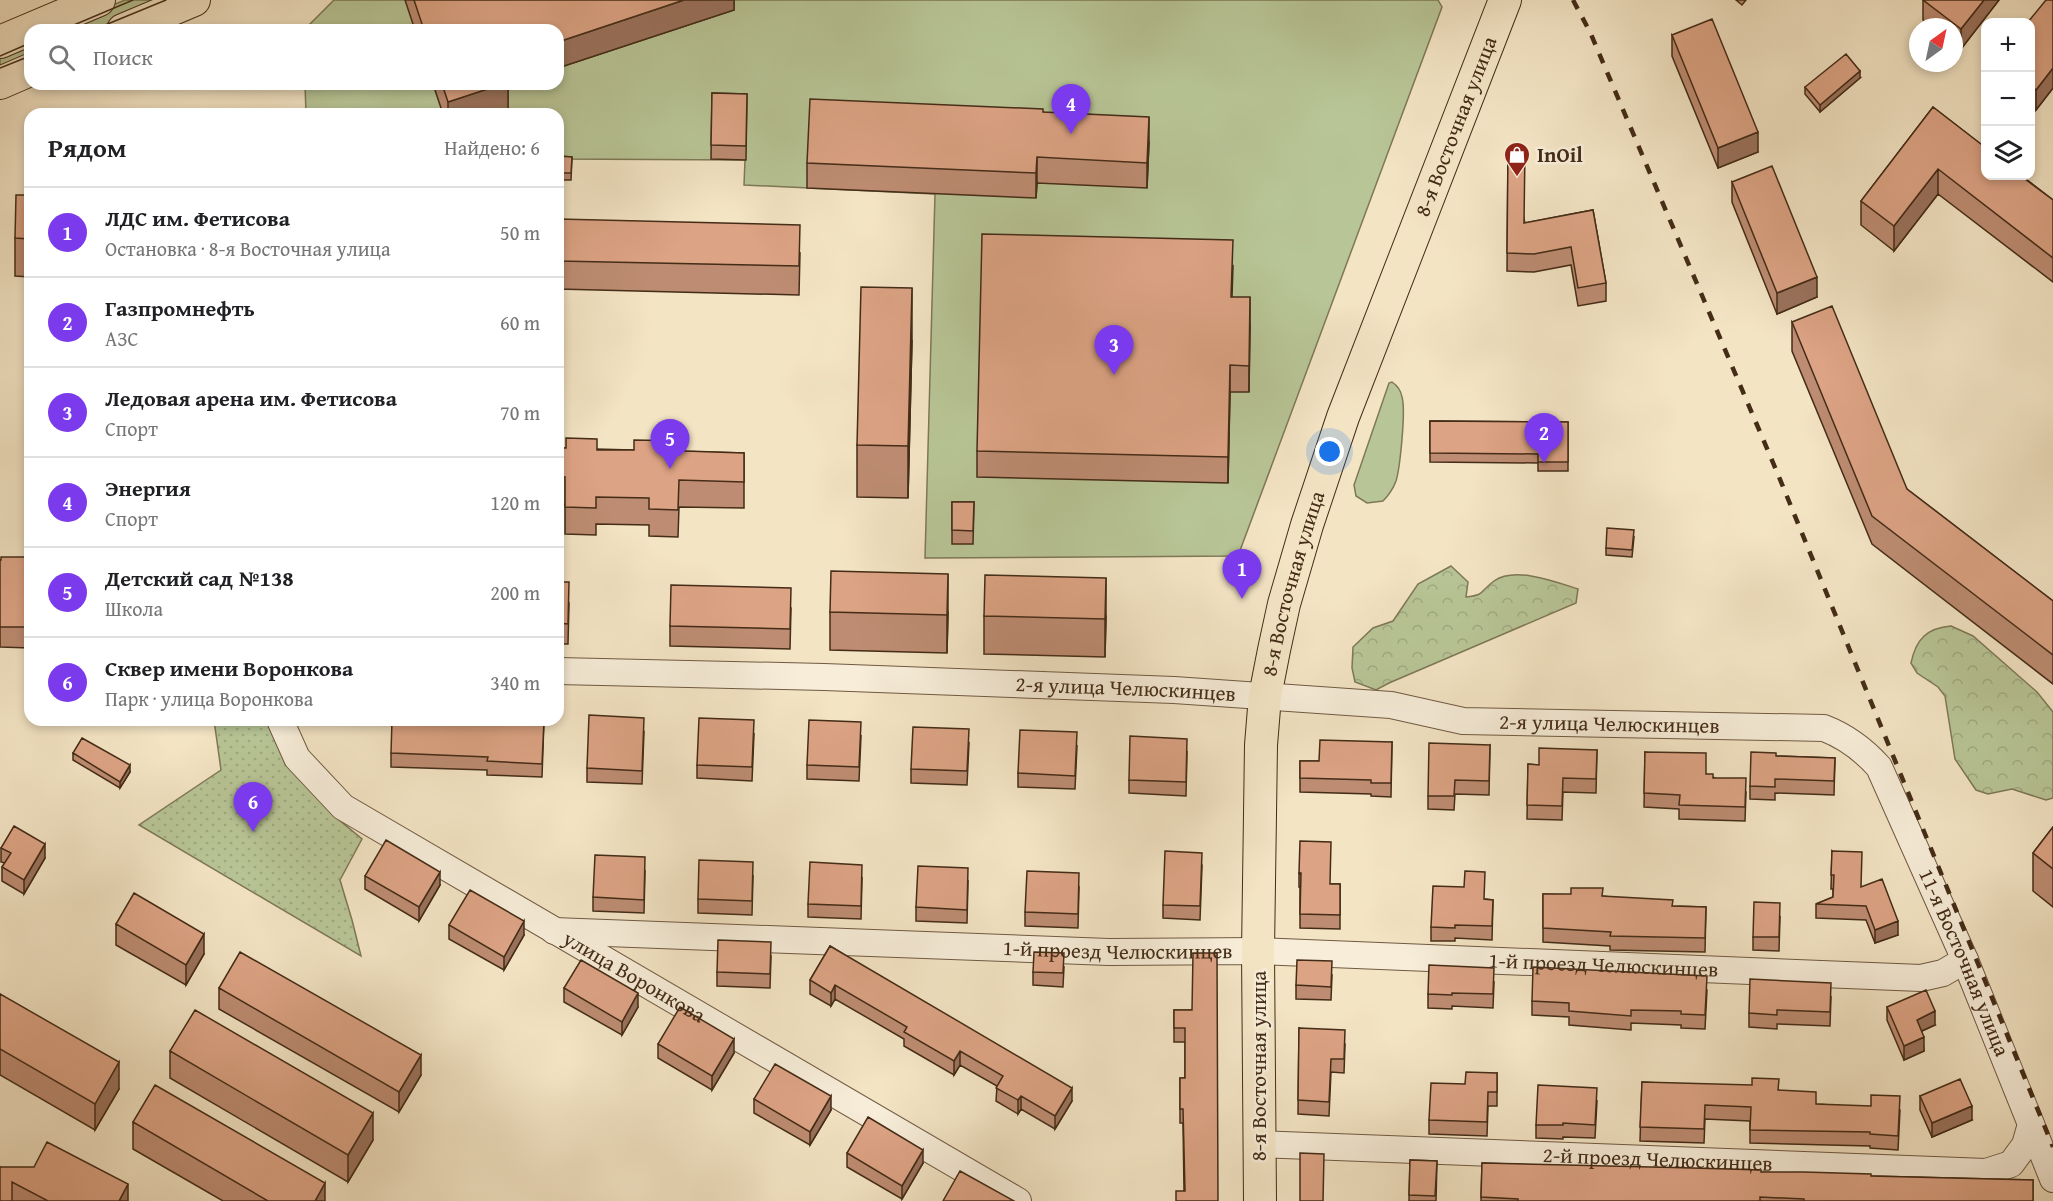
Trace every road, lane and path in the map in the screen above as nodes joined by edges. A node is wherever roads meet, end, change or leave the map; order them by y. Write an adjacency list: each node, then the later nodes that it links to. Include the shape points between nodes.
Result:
1 (99, 0): 4 (main road)
2 (194, 0): 5 (main road)
3 (1505, 0): 11 (main road, 8-я Восточная улица, via 1340,428 1284,604)
4 (42, 24)
5 (137, 24)
6 (24, 32): 7 (main road)
7 (0, 42)
8 (24, 73): 9 (main road)
9 (0, 83)
10 (564, 670): 11 (street, 2-я улица Челюскинцев)
11 (1265, 696): 13 (street, 2-я улица Челюскинцев, via 1391,705 1463,721 1824,728 1844,736); 15 (main road, 8-я Восточная улица)
12 (283, 726): 14 (street, улица Воронкова, via 297,758 343,807)
13 (1865, 752): 16 (street, 11-я Восточная улица, via 1879,767)
14 (554, 931): 15 (street, 1-й проезд Челюскинцев, via 1109,952); 20 (street, улица Воронкова)
15 (1258, 951): 16 (street, 1-й проезд Челюскинцев, via 1921,978 1943,973); 18 (main road, 8-я Восточная улица)
16 (1965, 960): 17 (street, 11-я Восточная улица)
17 (2031, 1124): 18 (street, 2-й проезд Челюскинцев, via 2025,1145 2011,1164 1986,1172); 19 (street, 11-я Восточная улица)
18 (1259, 1144): 21 (main road, 8-я Восточная улица)
19 (2053, 1179)
20 (1018, 1201)
21 (1260, 1201)

